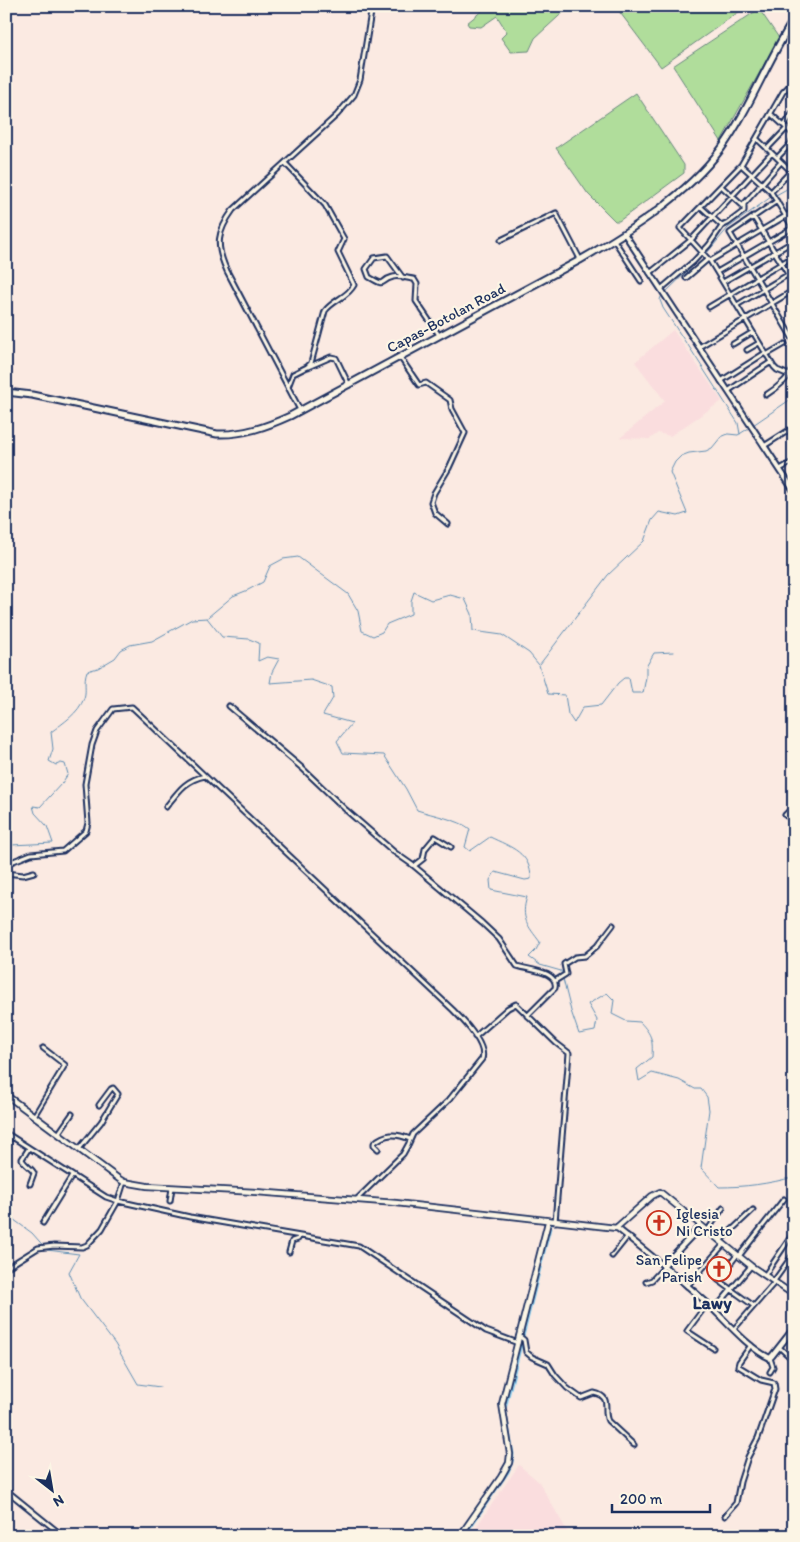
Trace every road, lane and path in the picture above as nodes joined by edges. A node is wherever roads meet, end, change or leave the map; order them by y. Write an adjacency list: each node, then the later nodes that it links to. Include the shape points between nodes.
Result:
1 (372, 6): 14 (street, via 360,80 354,95)
2 (794, 18): 32 (main road, Capas-Botolan Road, via 738,122 713,159 689,184)
3 (794, 81): 5 (street, via 783,92)
4 (794, 111): 6 (street)
5 (771, 114): 6 (street); 8 (street)
6 (786, 127): 7 (street); 10 (street)
7 (794, 135)
8 (757, 139): 10 (street); 15 (street)
9 (794, 140): 12 (street)
10 (767, 149): 11 (street)
11 (772, 153): 12 (street); 17 (street)
12 (776, 158): 13 (street)
13 (781, 162): 16 (street); 18 (street)
14 (285, 163): 76 (street, via 325,205 333,219 344,239 338,252 354,285 325,311 313,357); 81 (street, via 233,210 223,223 219,247 227,271)
15 (741, 165): 17 (street); 19 (street)
16 (792, 172): 20 (street)
17 (752, 175): 18 (street); 21 (street)
18 (762, 183): 20 (street); 23 (street)
19 (721, 186): 21 (street); 24 (street)
20 (772, 192): 22 (street)
21 (733, 197): 23 (street); 28 (street)
22 (777, 201): 26 (street); 27 (street)
23 (743, 206): 29 (street, via 744,211)
24 (701, 207): 28 (street); 35 (street, via 680,228)
25 (794, 211): 27 (street)
26 (753, 216): 31 (street); 38 (street, via 731,231)
27 (786, 216): 30 (street); 31 (street)
28 (713, 217): 29 (street); 35 (street)
29 (722, 226): 39 (street)
30 (794, 228): 37 (street)
31 (762, 230): 37 (street); 38 (street)
32 (624, 233): 34 (main road, Capas-Botolan Road); 49 (street)
33 (501, 240): 43 (street, via 556,213)
34 (614, 240): 43 (main road, Capas-Botolan Road); 54 (street)
35 (692, 240): 39 (street); 49 (street)
36 (794, 241): 40 (street)
37 (769, 242): 40 (street); 42 (street)
38 (737, 245): 42 (street); 44 (street)
39 (703, 252): 44 (street); 57 (street)
40 (775, 252): 45 (street); 46 (street)
41 (794, 256): 45 (street)
42 (744, 257): 46 (street); 48 (street)
43 (580, 260): 66 (main road, Capas-Botolan Road)
44 (709, 260): 48 (street); 52 (street)
45 (782, 264): 50 (street); 53 (street)
46 (750, 267): 53 (street); 55 (street)
47 (794, 271): 50 (street)
48 (717, 272): 55 (street)
49 (650, 273): 57 (street)
50 (788, 275): 56 (street); 58 (street)
51 (403, 278): 51 (street, via 394,277 380,284 368,277 366,269 374,258 387,256); 66 (street, via 414,280 416,301)
52 (686, 278)
53 (756, 279): 58 (street); 60 (street)
54 (641, 281)
55 (723, 282): 60 (street)
56 (794, 284)
57 (661, 289): 71 (street)
58 (763, 290): 61 (street); 62 (street)
59 (794, 290): 61 (street)
60 (731, 294): 62 (street); 63 (street)
61 (771, 303): 64 (street); 67 (street)
62 (737, 305): 64 (street)
63 (709, 307)
64 (745, 319): 65 (street); 71 (street)
65 (753, 332): 68 (street); 69 (street)
66 (439, 336): 74 (main road, Capas-Botolan Road)
67 (794, 340)
68 (759, 342): 72 (street); 73 (street)
69 (733, 344)
70 (785, 344): 73 (street)
71 (699, 347): 79 (street)
72 (746, 350)
73 (766, 354): 75 (street); 79 (street)
74 (400, 357): 80 (main road, Capas-Botolan Road); 91 (street, via 419,384 426,383 452,402 452,409 465,433 431,502 435,513)
75 (771, 362): 78 (street, via 777,370); 82 (street)
76 (307, 367): 80 (street, via 336,358); 81 (street, via 293,374)
77 (794, 368): 78 (street)
78 (792, 376): 84 (street)
79 (721, 381): 82 (street)
80 (349, 385): 85 (main road, Capas-Botolan Road)
81 (288, 388): 85 (street)
82 (728, 391): 87 (street)
83 (6, 392): 85 (main road, Capas-Botolan Road, via 32,394 217,434 257,429)
84 (766, 394)
85 (300, 411)
86 (794, 427): 87 (street)
87 (764, 446): 89 (street)
88 (794, 461): 89 (street)
89 (780, 470): 90 (street)
90 (794, 491)
91 (448, 524)
92 (229, 706): 99 (street)
93 (206, 776): 95 (street, via 186,784); 98 (street, via 132,707 113,709 97,731 92,745 85,784 86,831 63,851 31,854); 105 (street, via 453,1010)
94 (794, 806): 96 (street, via 785,815)
95 (166, 807)
96 (788, 817)
97 (451, 847): 99 (street, via 435,837 425,849 423,859)
98 (6, 864)
99 (414, 866): 103 (street, via 493,933 517,966 547,974)
100 (34, 872): 101 (street, via 22,875)
101 (6, 873)
102 (613, 925): 103 (street, via 585,956 575,956 564,964 566,974)
103 (555, 981): 104 (street, via 555,988)
104 (528, 1016): 105 (street, via 514,1004); 130 (street, via 570,1054)
105 (475, 1037): 114 (street, via 484,1056 449,1100)
106 (42, 1048): 110 (street, via 65,1066)
107 (6, 1096): 110 (main road)
108 (99, 1105): 117 (street, via 112,1088 118,1094)
109 (72, 1114): 112 (street)
110 (34, 1116): 112 (main road)
111 (6, 1133): 113 (street)
112 (58, 1134): 117 (main road)
113 (11, 1136): 115 (street); 116 (street)
114 (410, 1139): 118 (street, via 387,1134 374,1143); 124 (street, via 403,1154)
115 (6, 1144)
116 (29, 1148): 119 (street); 121 (street, via 22,1159 34,1173)
117 (79, 1149): 120 (main road)
118 (378, 1149)
119 (72, 1176): 125 (street, via 99,1194); 131 (street)
120 (124, 1182): 122 (main road); 125 (street)
121 (30, 1184)
122 (172, 1188): 124 (main road); 126 (street)
123 (784, 1199): 142 (street)
124 (356, 1200): 129 (main road)
125 (118, 1201): 136 (street); 145 (street, via 102,1229 87,1245 38,1248)
126 (170, 1202)
127 (722, 1208): 134 (street)
128 (752, 1210): 138 (street)
129 (548, 1222): 130 (main road); 158 (main road)
130 (555, 1222): 133 (main road)
131 (43, 1223)
132 (701, 1226): 133 (main road, via 658,1192); 134 (main road); 143 (street)
133 (617, 1228): 137 (street)
134 (707, 1230): 138 (main road)
135 (794, 1232): 146 (street)
136 (299, 1236): 139 (street, via 292,1242); 160 (street, via 363,1248 477,1326)
137 (628, 1236): 141 (street); 143 (street)
138 (722, 1243): 142 (main road); 149 (street)
139 (289, 1252)
140 (794, 1253): 147 (street)
141 (612, 1256)
142 (738, 1256): 144 (main road); 150 (street, via 718,1280)
143 (663, 1266): 148 (street, via 652,1280); 149 (street)
144 (751, 1266): 146 (main road); 150 (street)
145 (6, 1268)
146 (765, 1275): 147 (main road)
147 (775, 1281): 151 (main road); 153 (street)
148 (646, 1282)
149 (687, 1286): 152 (street)
150 (731, 1290): 153 (street); 154 (street)
151 (794, 1295)
152 (707, 1304): 154 (street); 162 (street, via 687,1331)
153 (754, 1306): 156 (street)
154 (714, 1310): 156 (street)
155 (794, 1328): 157 (street)
156 (734, 1329): 161 (street)
157 (789, 1334): 159 (street); 163 (street)
158 (519, 1336): 160 (main road); 167 (street, via 524,1340 526,1352 548,1364 576,1395 584,1398 596,1393 602,1396 608,1421)
159 (794, 1338)
160 (518, 1343): 171 (main road, via 502,1404 509,1463)
161 (751, 1345): 164 (street); 169 (street, via 738,1366 761,1380 774,1383 775,1388 748,1457 736,1502)
162 (713, 1348)
163 (779, 1348): 164 (street); 165 (street)
164 (770, 1358): 166 (street, via 773,1367)
165 (792, 1359)
166 (770, 1372)
167 (634, 1445)
168 (6, 1490): 170 (street)
169 (724, 1516)
170 (64, 1536)
171 (460, 1536)

